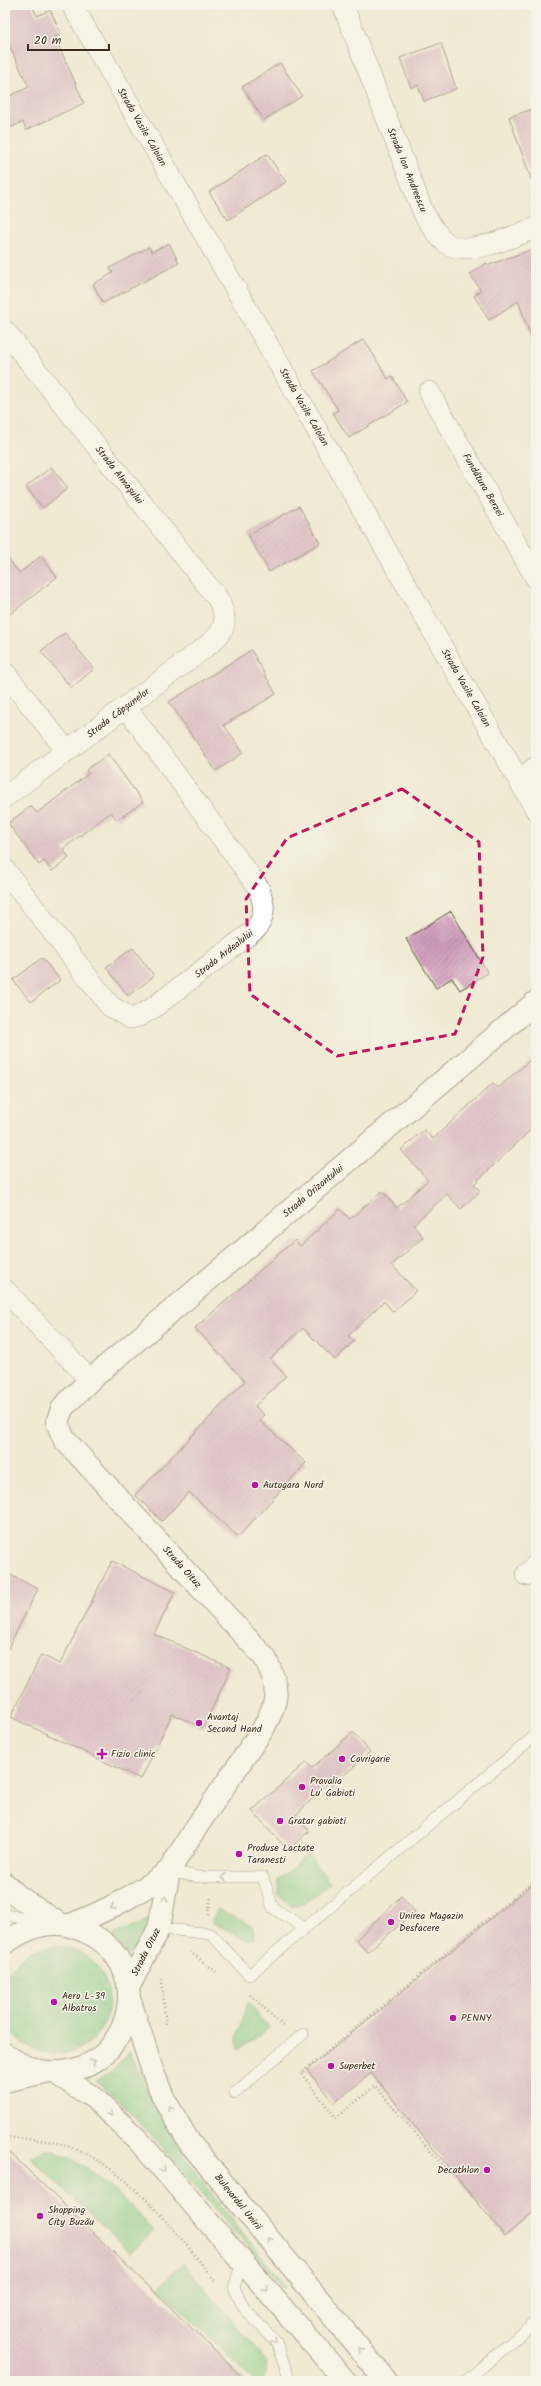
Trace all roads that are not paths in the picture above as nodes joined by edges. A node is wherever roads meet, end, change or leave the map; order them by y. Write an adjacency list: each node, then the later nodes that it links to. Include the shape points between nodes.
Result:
1 (72, 5): 12 (street, Strada Vasile Caloian)
2 (343, 5): 3 (street, Strada Ion Andreescu, via 431,227 445,242 460,248 476,248)
3 (536, 228)
4 (5, 331): 7 (street, Strada Almașului, via 218,599 224,611)
5 (429, 392): 6 (street, Fundătura Berzei)
6 (536, 578)
7 (225, 623): 9 (street, Strada Căpșunelor, via 220,636)
8 (5, 673): 10 (street)
9 (126, 706): 10 (street, Strada Căpșunelor); 15 (street, Strada Ardealului, via 258,887 264,899 265,910 256,929 153,1008 130,1018 110,1006)
10 (67, 751): 13 (street, Strada Căpșunelor)
11 (536, 767): 12 (street)
12 (519, 780): 14 (street, Strada Vasile Caloian)
13 (5, 797)
14 (536, 810)
15 (5, 870)
16 (536, 1002): 18 (street, Strada Orizontului)
17 (5, 1290): 18 (street)
18 (90, 1380): 20 (street, Strada Oituz, via 63,1407 57,1422 64,1439 265,1658 274,1677 277,1693 273,1710 263,1729 189,1838)
19 (536, 1735): 25 (lane)
20 (170, 1871): 23 (street, Strada Oituz, one-way to 23, via 133,1897 102,1913); 24 (street, Strada Oituz, one-way to 20); 25 (lane, one-way to 20, via 273,1908 263,1877 198,1877)
21 (5, 1884): 23 (street, via 19,1897)
22 (5, 1916): 23 (lane)
23 (64, 1924): 26 (street, via 39,1925 21,1932); 27 (street, Bulevardul Unirii, via 97,1936 118,1958)
24 (159, 1928): 25 (lane, via 211,1934 249,1974); 27 (street, Strada Oituz)
25 (305, 1928)
26 (5, 1943)
27 (130, 1993): 30 (street, Strada Oituz, one-way to 27, via 85,2068 108,2052 124,2028); 37 (street, Bulevardul Unirii, one-way to 27, via 190,2142 163,2097)
28 (300, 2037): 32 (lane)
29 (5, 2054): 30 (street, via 18,2064)
30 (49, 2073): 31 (street, Strada Oituz); 33 (street, one-way to 33, via 94,2098 138,2140)
31 (5, 2081)
32 (235, 2093)
33 (242, 2261): 35 (lane, one-way to 35, via 234,2288 244,2308 276,2342); 36 (street, one-way to 36)
34 (536, 2321): 38 (lane)
35 (290, 2381)
36 (346, 2381)
37 (386, 2381)
38 (466, 2381)

